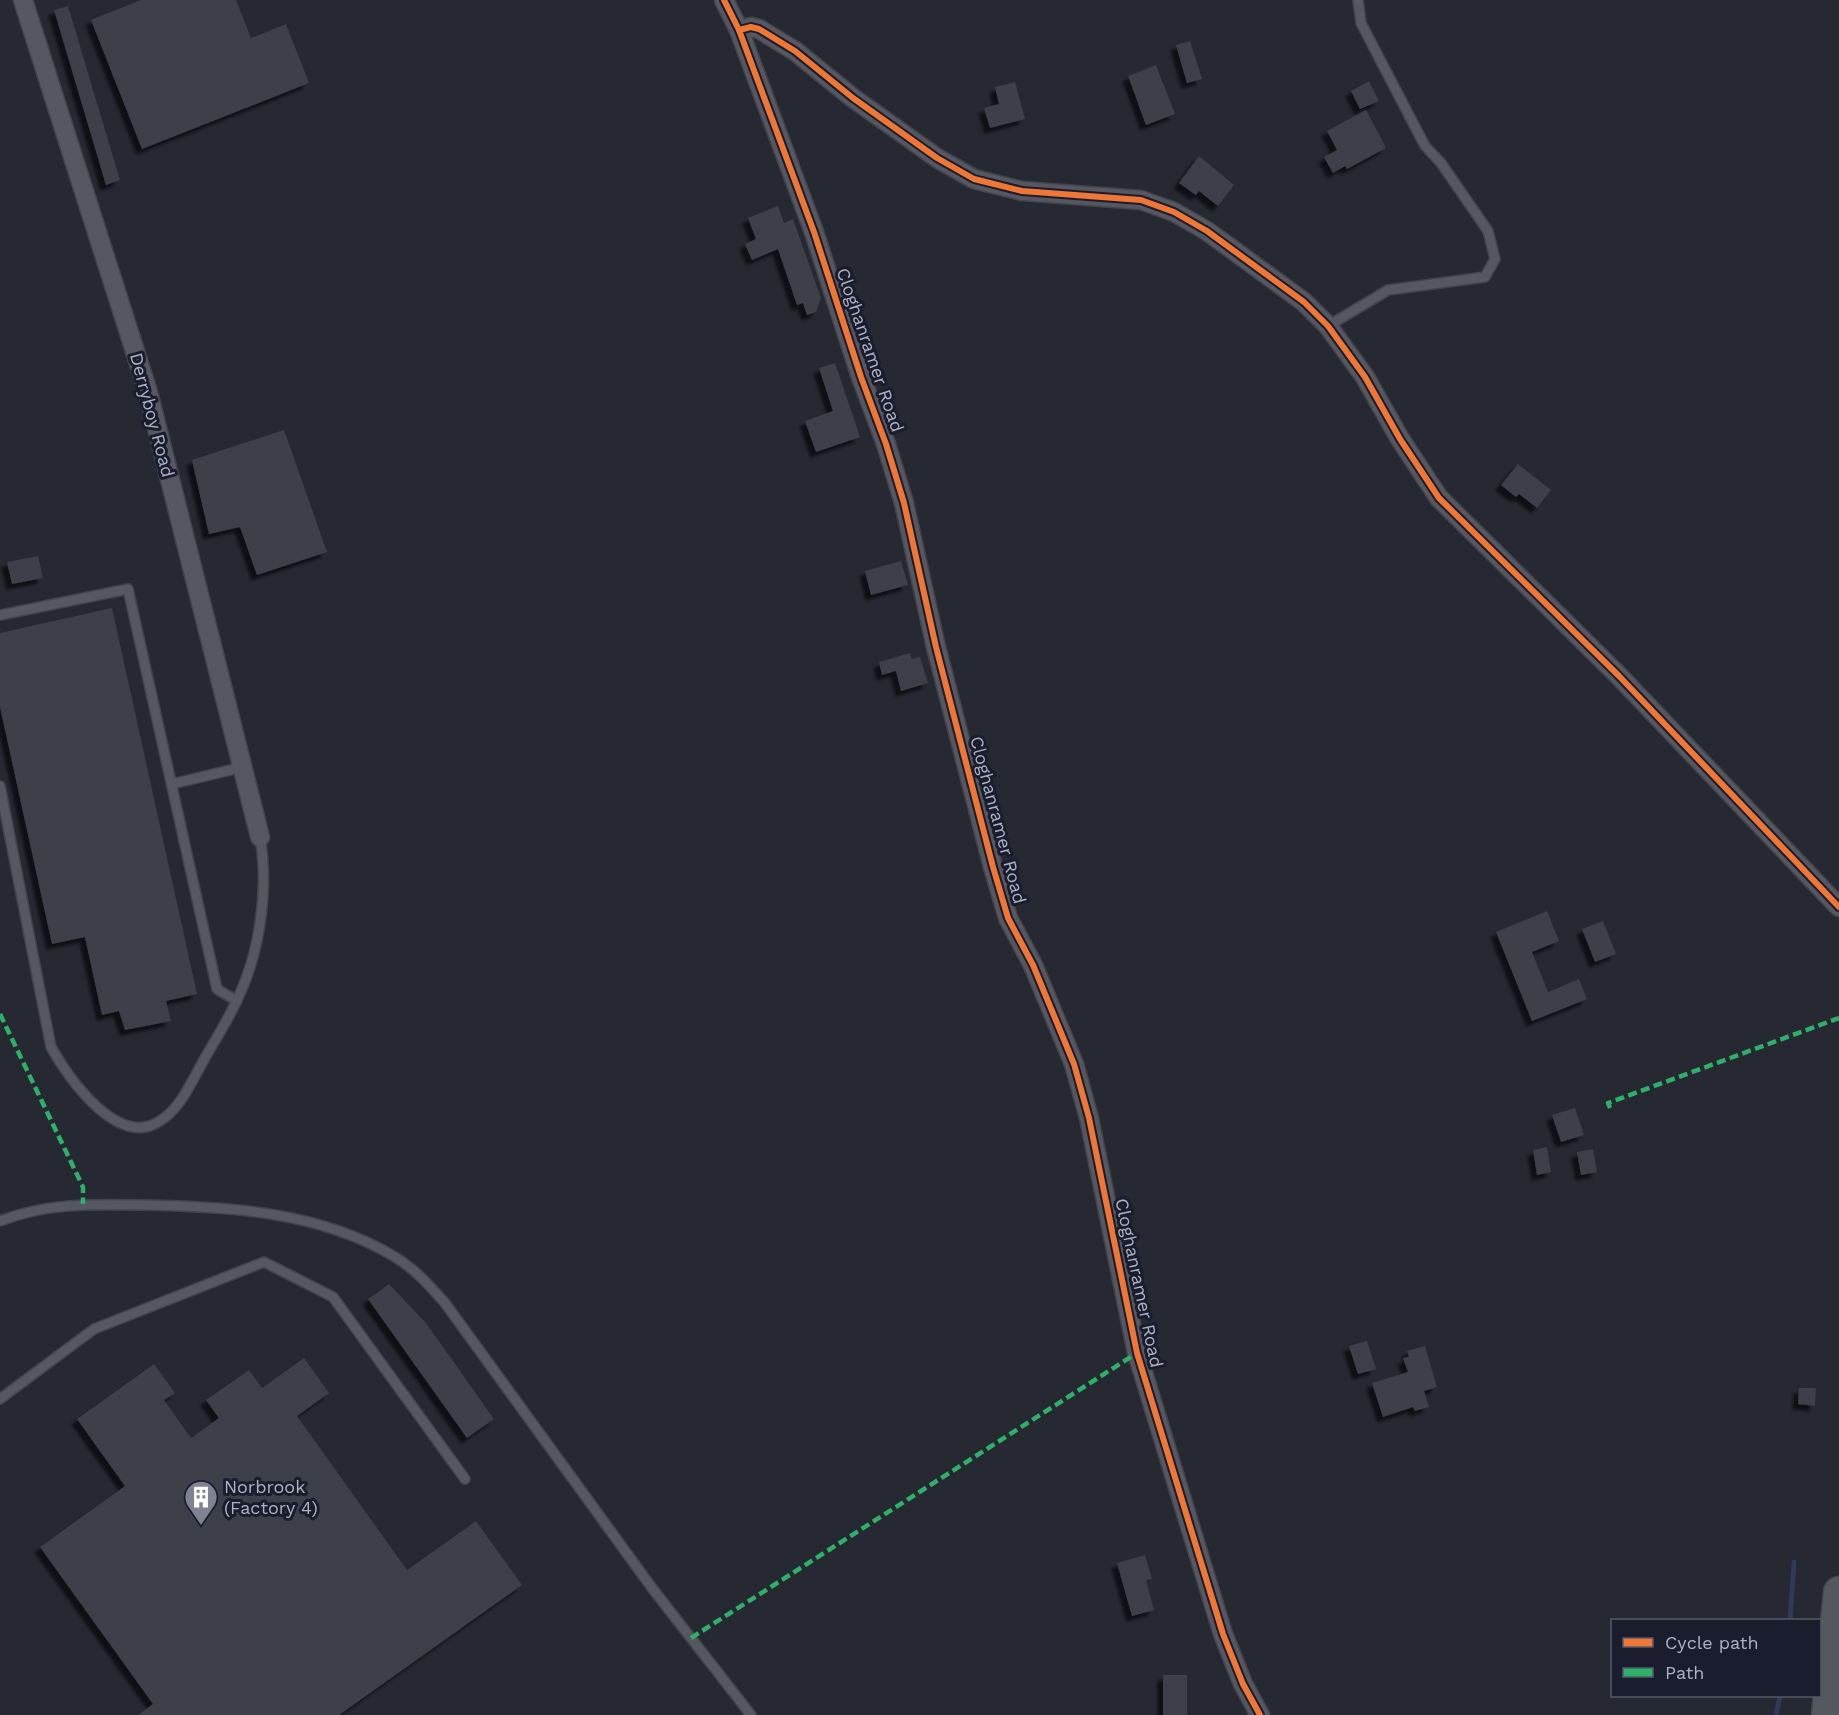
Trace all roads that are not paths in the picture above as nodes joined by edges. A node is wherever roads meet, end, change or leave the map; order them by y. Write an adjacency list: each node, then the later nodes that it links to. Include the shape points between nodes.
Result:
1 (23, 0): 7 (street, Derryboy Road, via 148,392)
2 (724, 0): 4 (street, Cloghanramer Road)
3 (1358, 0): 5 (lane, via 1361,23 1425,146 1488,231 1495,259 1485,277 1388,290)
4 (739, 30): 5 (street, via 759,29 795,51 881,118 974,179 1022,191 1141,200 1174,212 1207,231); 18 (street, Cloghanramer Road, via 814,232 886,444 1008,918 1033,964 1074,1065 1089,1118 1137,1353 1223,1634)
5 (1328, 326): 11 (street, via 1365,377 1440,498 1620,676)
6 (0, 615): 8 (lane, via 128,589)
7 (243, 767): 8 (lane); 10 (street, Derryboy Road)
8 (171, 784): 12 (lane, via 217,988)
9 (0, 786): 12 (lane, via 51,1047 105,1115 120,1124 140,1127 159,1122 172,1111)
10 (260, 837): 12 (lane, via 264,886 259,922)
11 (1839, 907)
12 (237, 1001)
13 (0, 1221): 17 (lane, via 64,1204 261,1211 342,1232 394,1256 421,1276 445,1303 652,1588)
14 (0, 1399): 15 (lane, via 94,1329 264,1262 333,1297)
15 (465, 1479)
16 (1839, 1592): 19 (highway)
17 (751, 1715)
18 (1260, 1715)
19 (1827, 1715)

